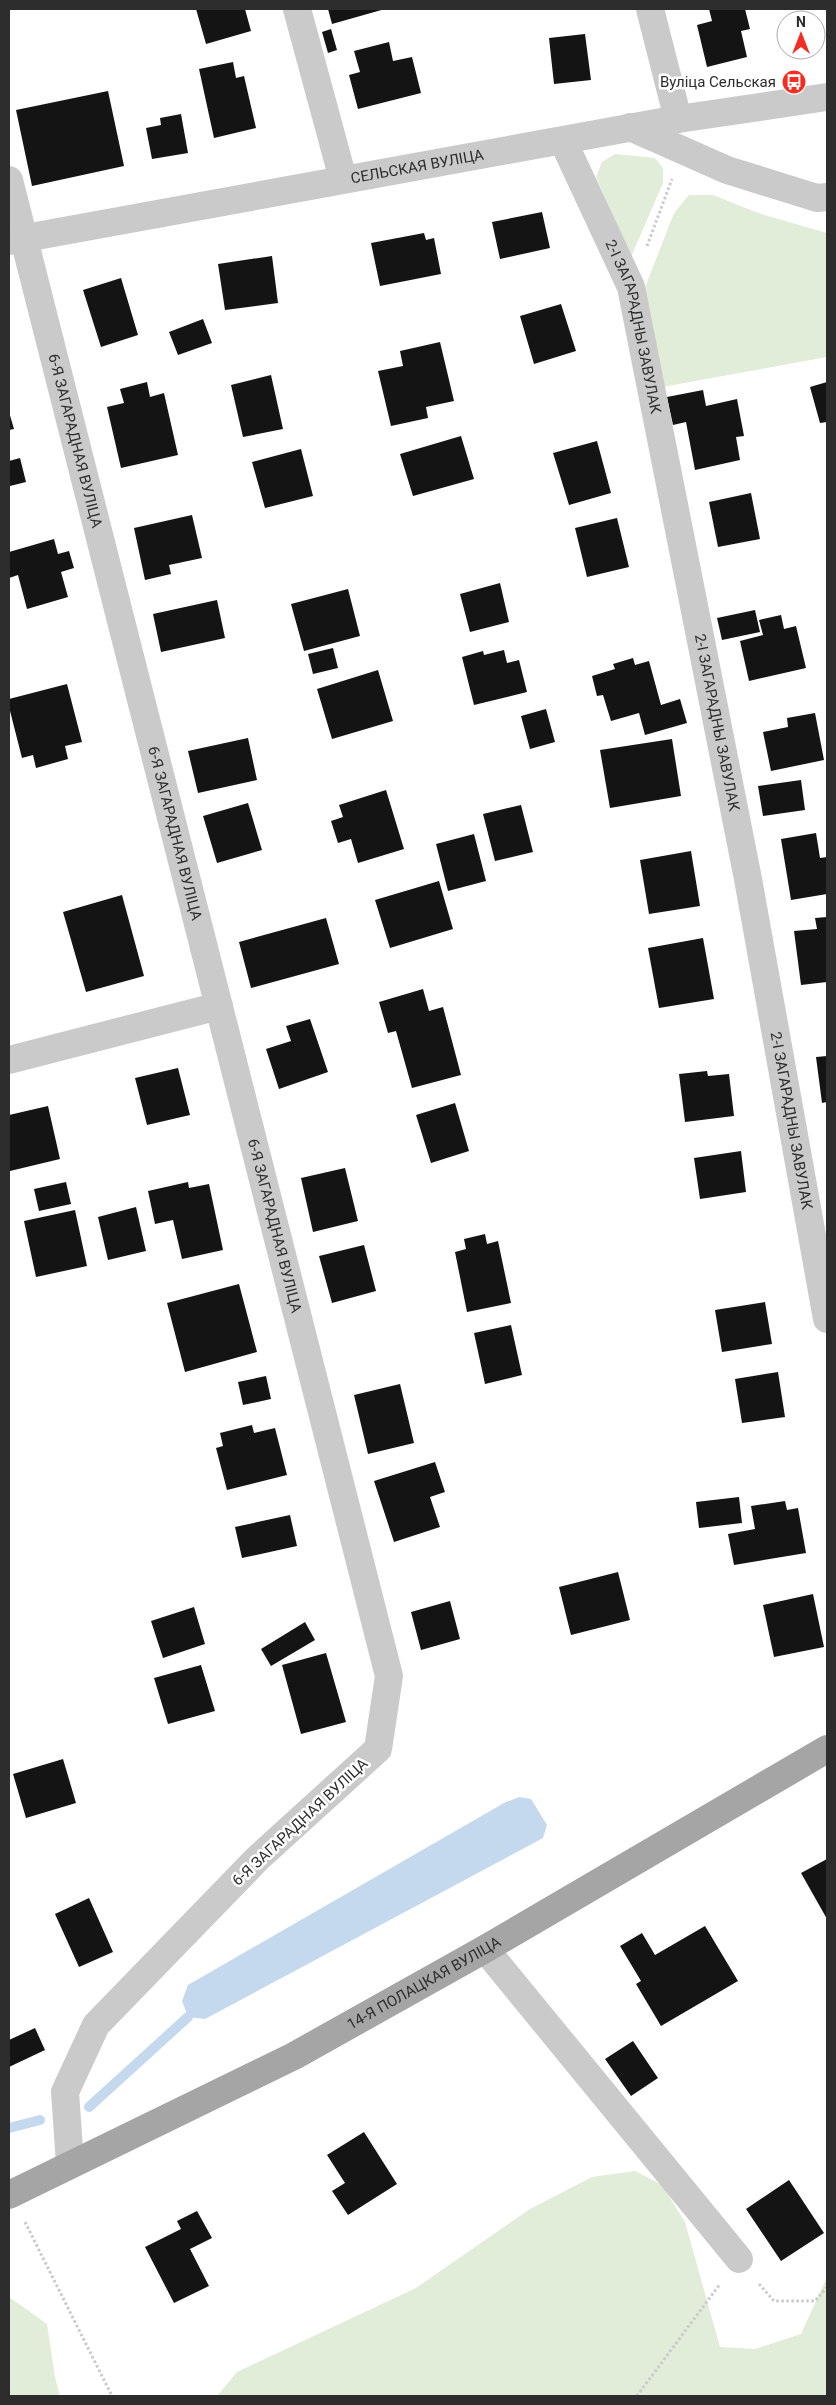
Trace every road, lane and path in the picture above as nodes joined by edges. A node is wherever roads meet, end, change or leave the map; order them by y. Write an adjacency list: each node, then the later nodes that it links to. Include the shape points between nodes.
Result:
1 (297, 9): 10 (street)
2 (650, 9): 6 (street)
3 (827, 98): 4 (street, СЕЛЬСКАЯ ВУЛІЦА)
4 (799, 102): 5 (street); 6 (street, СЕЛЬСКАЯ ВУЛІЦА)
5 (827, 107)
6 (678, 119): 7 (street, СЕЛЬСКАЯ ВУЛІЦА)
7 (630, 127): 8 (street, СЕЛЬСКАЯ ВУЛІЦА); 9 (street)
8 (563, 140): 10 (street, СЕЛЬСКАЯ ВУЛІЦА); 14 (street, 2-І ЗАГАРАДНЫ ЗАВУЛАК)
9 (683, 150): 12 (street, via 727,170 817,198); 14 (path)
10 (343, 179): 13 (street, СЕЛЬСКАЯ ВУЛІЦА)
11 (9, 180): 13 (street, 6-Я ЗАГАРАДНАЯ ВУЛІЦА)
12 (827, 198)
13 (16, 239): 15 (street, 6-Я ЗАГАРАДНАЯ ВУЛІЦА)
14 (631, 287): 17 (street, 2-І ЗАГАРАДНЫ ЗАВУЛАК, via 748,879)
15 (219, 1006): 16 (street); 20 (street, 6-Я ЗАГАРАДНАЯ ВУЛІЦА, via 389,1676 378,1749 257,1859 96,2025 65,2092)
16 (9, 1060)
17 (827, 1319)
18 (827, 1749): 19 (main road, 14-Я ПОЛАЦКАЯ ВУЛІЦА)
19 (485, 1950): 20 (main road, 14-Я ПОЛАЦКАЯ ВУЛІЦА, via 294,2056); 22 (street)
20 (70, 2164): 21 (main road, 14-Я ПОЛАЦКАЯ ВУЛІЦА)
21 (10, 2194): 24 (path)
22 (738, 2259): 23 (path, via 774,2301 815,2301); 25 (path)
23 (827, 2287)
24 (112, 2396)
25 (636, 2396)

